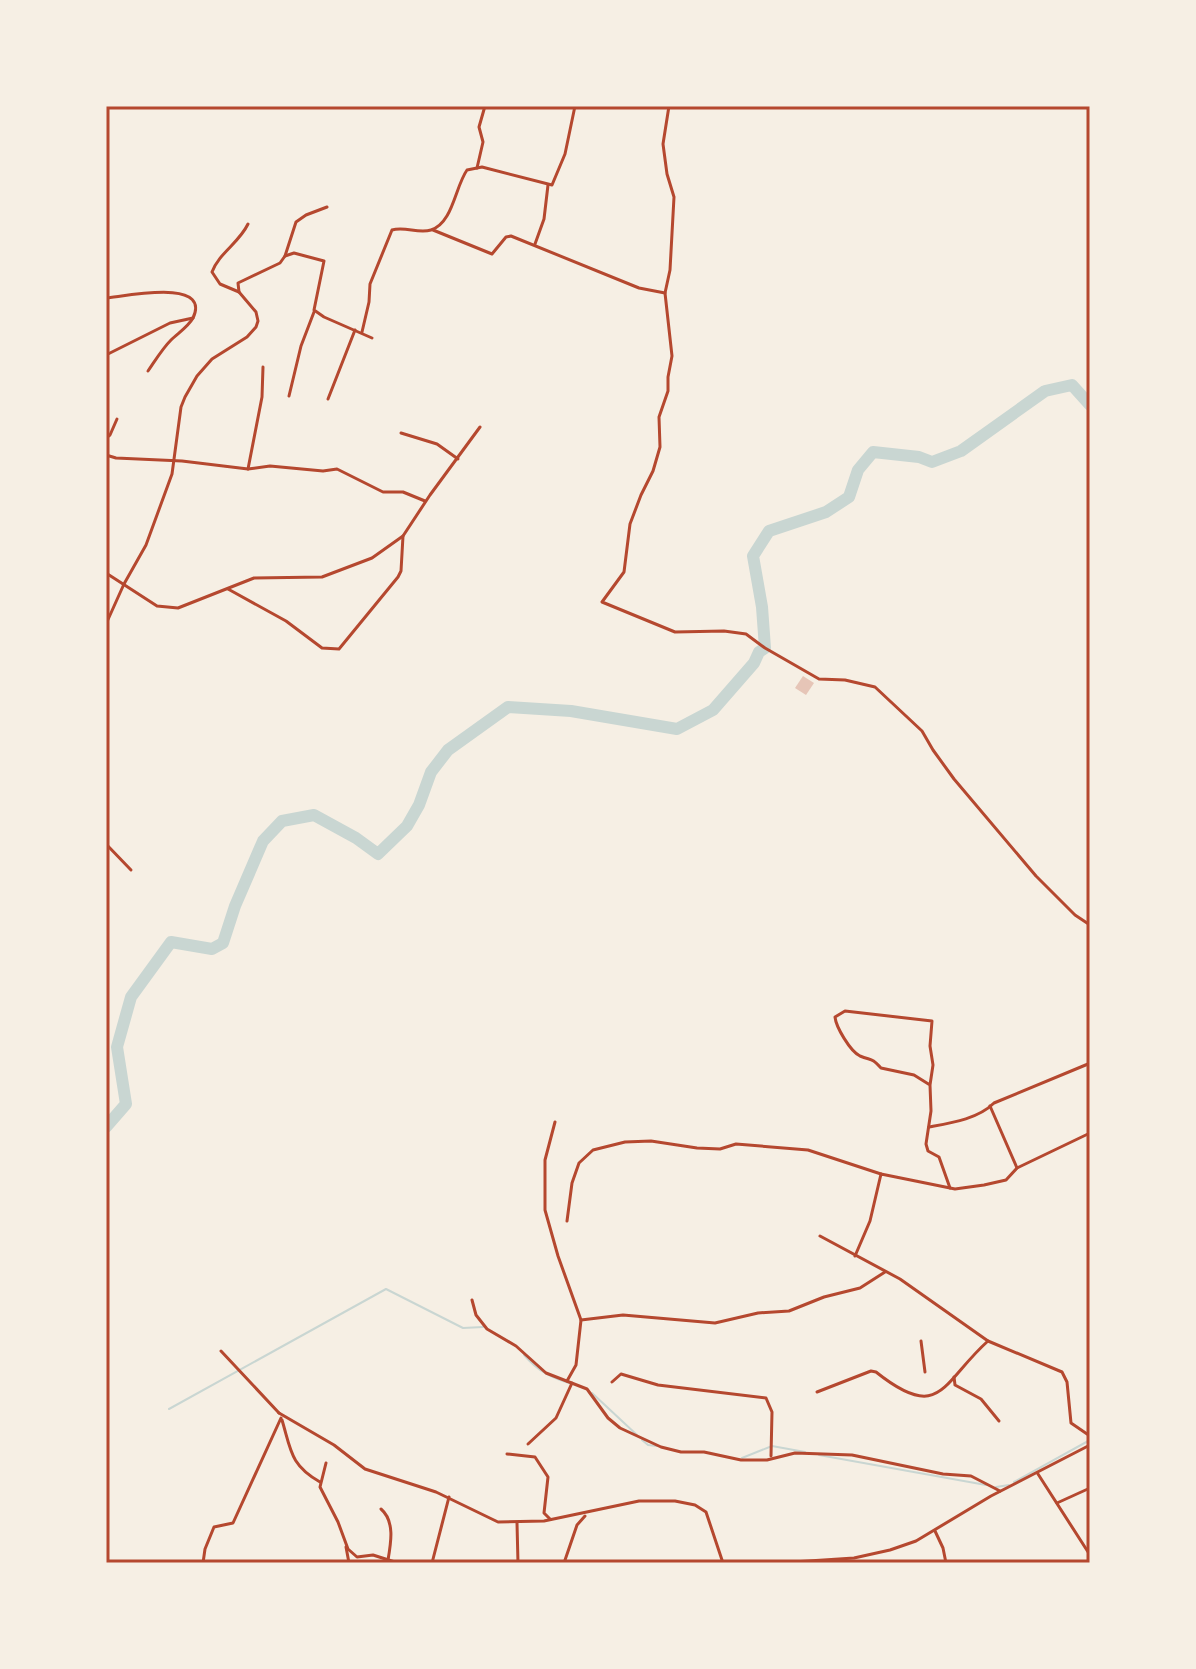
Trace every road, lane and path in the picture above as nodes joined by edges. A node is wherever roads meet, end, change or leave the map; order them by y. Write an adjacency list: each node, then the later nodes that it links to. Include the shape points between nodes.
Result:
1 (485, 106): 4 (street)
2 (575, 106): 5 (street, via 556,181)
3 (669, 106): 12 (street, via 663,144 674,207)
4 (477, 168): 5 (street); 8 (street, via 464,174 444,219)
5 (548, 185): 9 (street)
6 (327, 207): 10 (street, via 296,222)
7 (248, 224): 11 (street, via 212,272 220,284)
8 (433, 229): 9 (street, via 492,254 506,237); 17 (street, via 392,230 370,284)
9 (535, 244): 12 (street, via 639,288)
10 (285, 256): 11 (street, via 274,267 239,281); 14 (street, via 294,253 324,261)
11 (239, 292): 30 (street, via 256,312 256,327 197,376 181,407)
12 (665, 293): 40 (street, via 672,356 659,417 660,447 630,524 624,572 602,602 675,632 746,634 819,679 875,687 922,731 954,779 1036,876)
13 (106, 298): 15 (street, via 177,291 190,298)
14 (314, 310): 16 (street); 22 (street)
15 (193, 318): 19 (street, via 170,323); 21 (street)
16 (355, 330): 17 (street); 23 (street)
17 (362, 332): 18 (street)
18 (372, 338)
19 (106, 355)
20 (263, 367): 31 (street)
21 (148, 371)
22 (289, 396)
23 (328, 399)
24 (117, 419): 27 (street)
25 (480, 427): 29 (street)
26 (401, 433): 29 (street, via 437,444)
27 (106, 438)
28 (106, 455): 30 (street)
29 (458, 459): 32 (street)
30 (175, 461): 31 (street); 35 (street, via 146,545)
31 (248, 469): 32 (street, via 337,469 383,492 403,492)
32 (426, 502): 33 (street)
33 (403, 536): 36 (street, via 372,558 322,577 254,578); 36 (street, via 398,577 339,649 322,648)
34 (106, 573): 35 (street)
35 (124, 584): 36 (street, via 157,606 178,608); 37 (street)
36 (228, 589)
37 (106, 624)
38 (106, 844): 39 (street)
39 (131, 870)
40 (1090, 925)
41 (1088, 1064): 43 (street)
42 (930, 1085): 42 (street, via 932,1021 845,1011 836,1016 856,1054); 45 (street)
43 (990, 1106): 45 (street); 47 (street)
44 (555, 1122): 55 (street, via 545,1160 545,1210)
45 (929, 1127): 49 (street, via 928,1151 939,1157)
46 (1090, 1133): 47 (street)
47 (1017, 1168): 49 (street, via 1006,1180)
48 (881, 1174): 49 (street); 50 (street, via 808,1150 625,1142 593,1150 579,1163); 52 (street)
49 (950, 1188)
50 (567, 1221)
51 (820, 1236): 52 (street)
52 (855, 1256): 53 (street)
53 (885, 1272): 55 (street, via 860,1288 789,1311 739,1319 708,1323 623,1315); 57 (street)
54 (472, 1300): 61 (street, via 487,1329 546,1373)
55 (581, 1320): 61 (street)
56 (921, 1341): 59 (street)
57 (988, 1341): 60 (street); 66 (street, via 1062,1372 1071,1423)
58 (221, 1351): 64 (street)
59 (925, 1372)
60 (954, 1377): 63 (street, via 939,1392 921,1397 871,1371); 65 (street, via 955,1385 981,1399)
61 (569, 1382): 67 (street, via 561,1412); 70 (street, via 589,1390 613,1423 661,1447 735,1460)
62 (612, 1382): 70 (street, via 621,1374 658,1385 766,1398 772,1412)
63 (817, 1392)
64 (280, 1416): 73 (street, via 294,1461); 76 (street, via 365,1469); 87 (street, via 233,1523 214,1527)
65 (999, 1421)
66 (1090, 1436)
67 (528, 1444)
68 (1090, 1445): 72 (street)
69 (507, 1454): 80 (street, via 535,1457 545,1470 544,1513)
70 (771, 1458): 75 (street, via 795,1453 852,1455 971,1476)
71 (326, 1463): 73 (street)
72 (1037, 1473): 75 (street); 77 (street)
73 (320, 1482): 83 (street)
74 (1090, 1488): 77 (street)
75 (1000, 1491): 82 (street)
76 (449, 1497): 81 (street, via 492,1520); 90 (street)
77 (1057, 1503): 84 (street)
78 (381, 1509): 86 (street, via 390,1526)
79 (588, 1513): 80 (street); 92 (street, via 577,1525); 93 (street, via 639,1501 699,1506 706,1512)
80 (550, 1519): 81 (street)
81 (517, 1523): 91 (street)
82 (935, 1531): 85 (street, via 890,1550); 96 (street)
83 (345, 1542): 86 (street, via 357,1557); 88 (street)
84 (1090, 1555)
85 (832, 1559): 94 (street); 95 (street)
86 (388, 1560): 89 (street)
87 (203, 1563)
88 (349, 1563)
89 (398, 1563)
90 (432, 1563)
91 (518, 1563)
92 (564, 1563)
93 (723, 1563)
94 (778, 1563)
95 (827, 1563)
96 (946, 1563)

